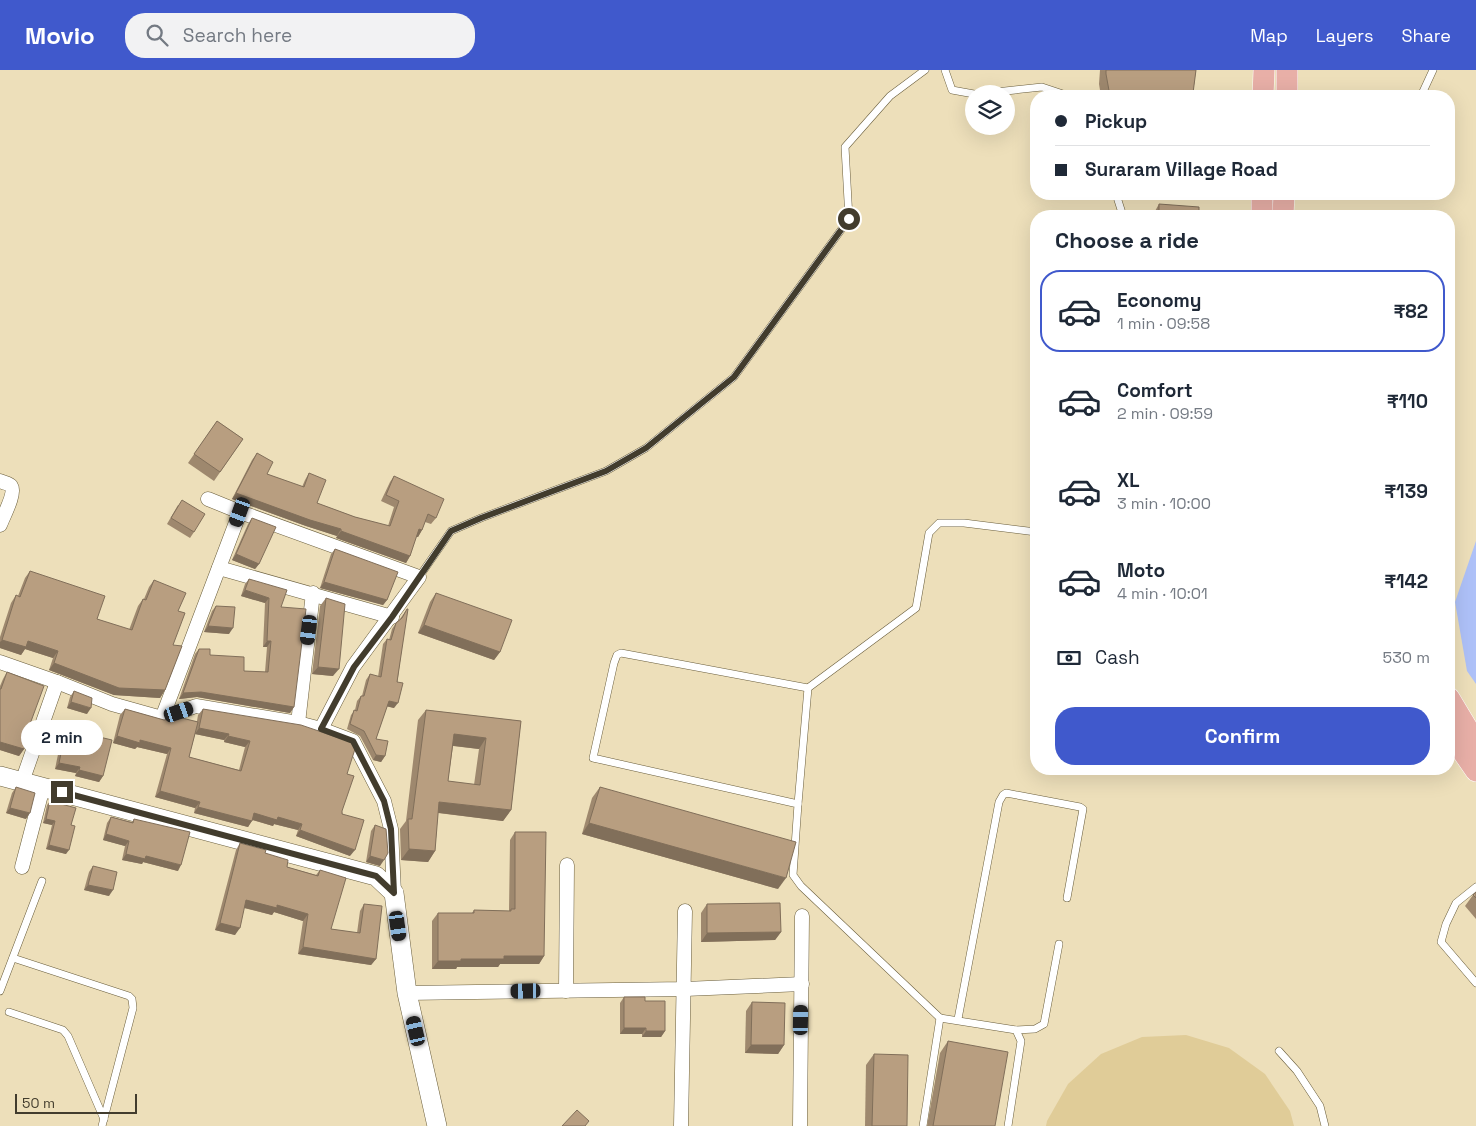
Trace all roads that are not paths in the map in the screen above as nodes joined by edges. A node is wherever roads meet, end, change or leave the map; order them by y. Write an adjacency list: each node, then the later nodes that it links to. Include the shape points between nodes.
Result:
1 (925, 70): 18 (lane, via 890,96 845,147 849,219 734,377 646,448 606,471 451,531)
2 (945, 70): 11 (lane, via 952,90)
3 (1264, 70): 8 (main road)
4 (1287, 70): 9 (main road)
5 (1433, 70): 10 (lane)
6 (1015, 90): 7 (lane, via 1042,87)
7 (1051, 90)
8 (1264, 90)
9 (1287, 90)
10 (1423, 90)
11 (965, 92)
12 (0, 481): 15 (street, via 13,488 13,494)
13 (208, 499): 14 (street)
14 (240, 512): 17 (street); 18 (street)
15 (0, 525)
16 (1030, 531): 23 (lane, via 939,523 929,533 916,608)
17 (219, 568): 19 (street); 25 (street)
18 (419, 577): 20 (street)
19 (313, 593): 20 (street); 26 (street)
20 (392, 617): 27 (street, via 354,667)
21 (0, 662): 22 (street)
22 (57, 682): 25 (street, via 112,704); 32 (street)
23 (808, 688): 34 (lane); 34 (lane, via 621,653 614,662 593,758)
24 (1455, 708): 29 (main road)
25 (162, 718): 26 (street, via 196,706)
26 (298, 723): 27 (street)
27 (321, 729): 39 (street, via 353,741 384,801 391,829)
28 (1455, 741): 30 (main road)
29 (1476, 743)
30 (1476, 771)
31 (0, 776): 32 (main road)
32 (22, 782): 33 (main road)
33 (43, 788): 36 (street); 39 (main road, via 376,876)
34 (798, 804): 52 (lane, via 793,875)
35 (567, 865): 49 (street)
36 (22, 867)
37 (42, 881): 44 (lane)
38 (1476, 887): 45 (lane, via 1456,903 1441,942)
39 (394, 893): 50 (main road)
40 (1067, 898): 53 (lane, via 1083,809 1006,793 1000,802)
41 (685, 911): 47 (street)
42 (802, 916): 46 (street)
43 (1059, 944): 54 (lane, via 1044,1024 1035,1029)
44 (13, 958): 48 (lane); 56 (lane, via 132,999 133,1008)
45 (1476, 983)
46 (802, 984): 47 (street); 59 (street)
47 (685, 988): 49 (street); 58 (street)
48 (0, 991)
49 (566, 991): 50 (street)
50 (407, 993): 57 (main road)
51 (9, 1012): 56 (lane, via 63,1030)
52 (940, 1018): 53 (lane); 60 (lane)
53 (958, 1019): 54 (lane)
54 (1016, 1030): 61 (lane, via 1021,1041)
55 (1279, 1051): 62 (lane, via 1298,1071 1320,1106)
56 (103, 1123)
57 (437, 1126)
58 (681, 1126)
59 (800, 1126)
60 (923, 1126)
61 (1008, 1126)
62 (1325, 1126)

